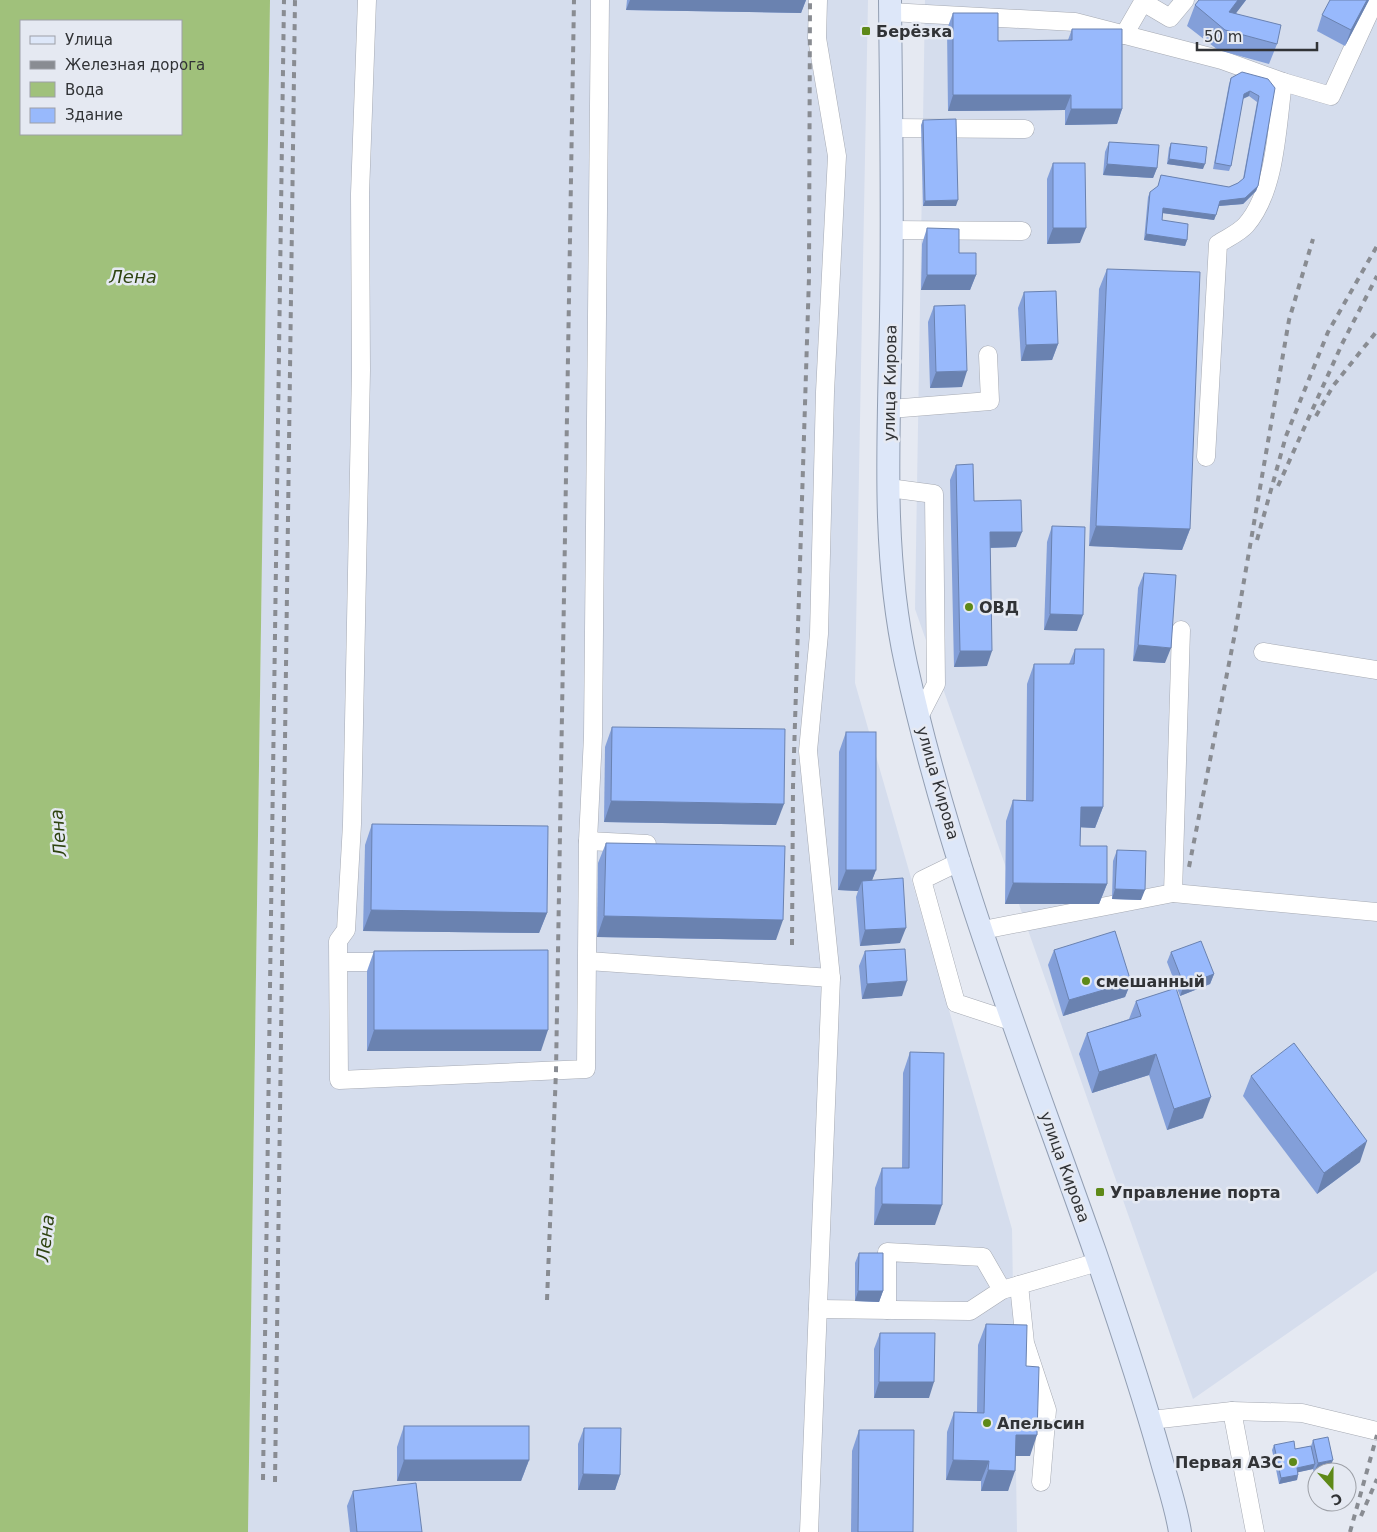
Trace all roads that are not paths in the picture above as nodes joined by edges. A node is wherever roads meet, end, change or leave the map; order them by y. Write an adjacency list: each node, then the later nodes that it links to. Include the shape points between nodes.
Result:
1 (367, 0): 31 (lane, via 360,194 362,370 352,824 346,930 338,941)
2 (600, 0): 22 (lane)
3 (818, 0): 33 (lane, via 817,38 836,156 825,392 819,634 808,752)
4 (1185, 0): 6 (lane, via 1170,18)
5 (1375, 0): 9 (lane, via 1331,96)
6 (1141, 1): 8 (lane)
7 (890, 6): 8 (lane, via 1075,22); 10 (main road, улица Кирова)
8 (1124, 35): 9 (lane, via 1222,60)
9 (1283, 82): 16 (lane, via 1268,184 1257,210 1245,226 1218,244)
10 (891, 128): 11 (lane); 12 (main road, улица Кирова)
11 (1025, 129)
12 (892, 230): 13 (lane); 15 (main road, улица Кирова)
13 (1022, 231)
14 (988, 355): 15 (lane, via 990,401)
15 (890, 409): 17 (main road, улица Кирова)
16 (1206, 457)
17 (889, 488): 21 (main road, улица Кирова, via 891,578); 21 (lane, via 934,494 936,684)
18 (1181, 630): 27 (lane)
19 (1263, 652): 20 (lane)
20 (1377, 670)
21 (919, 717): 26 (main road, улица Кирова)
22 (593, 736): 23 (lane); 24 (lane)
23 (612, 736)
24 (588, 841): 25 (lane); 30 (lane)
25 (666, 845)
26 (961, 861): 29 (main road, улица Кирова); 34 (lane, via 922,880 956,1003)
27 (1174, 893): 28 (lane); 29 (lane)
28 (1377, 912)
29 (983, 930): 34 (main road, улица Кирова)
30 (588, 961): 31 (lane, via 586,1069 339,1080); 33 (lane)
31 (339, 962): 32 (lane)
32 (415, 962)
33 (831, 978): 38 (lane)
34 (1014, 1022): 35 (main road, улица Кирова)
35 (1098, 1262): 36 (lane); 41 (main road, улица Кирова)
36 (1020, 1285): 37 (lane); 43 (lane, via 1025,1342 1047,1410)
37 (1002, 1290): 39 (lane, via 970,1311); 39 (lane, via 983,1257 887,1252)
38 (818, 1309): 39 (lane); 44 (lane)
39 (886, 1310)
40 (1232, 1411): 41 (lane); 42 (lane, via 1302,1413); 46 (lane)
41 (1151, 1420): 45 (main road, улица Кирова)
42 (1377, 1431)
43 (1041, 1482)
44 (809, 1532)
45 (1180, 1532)
46 (1255, 1532)

